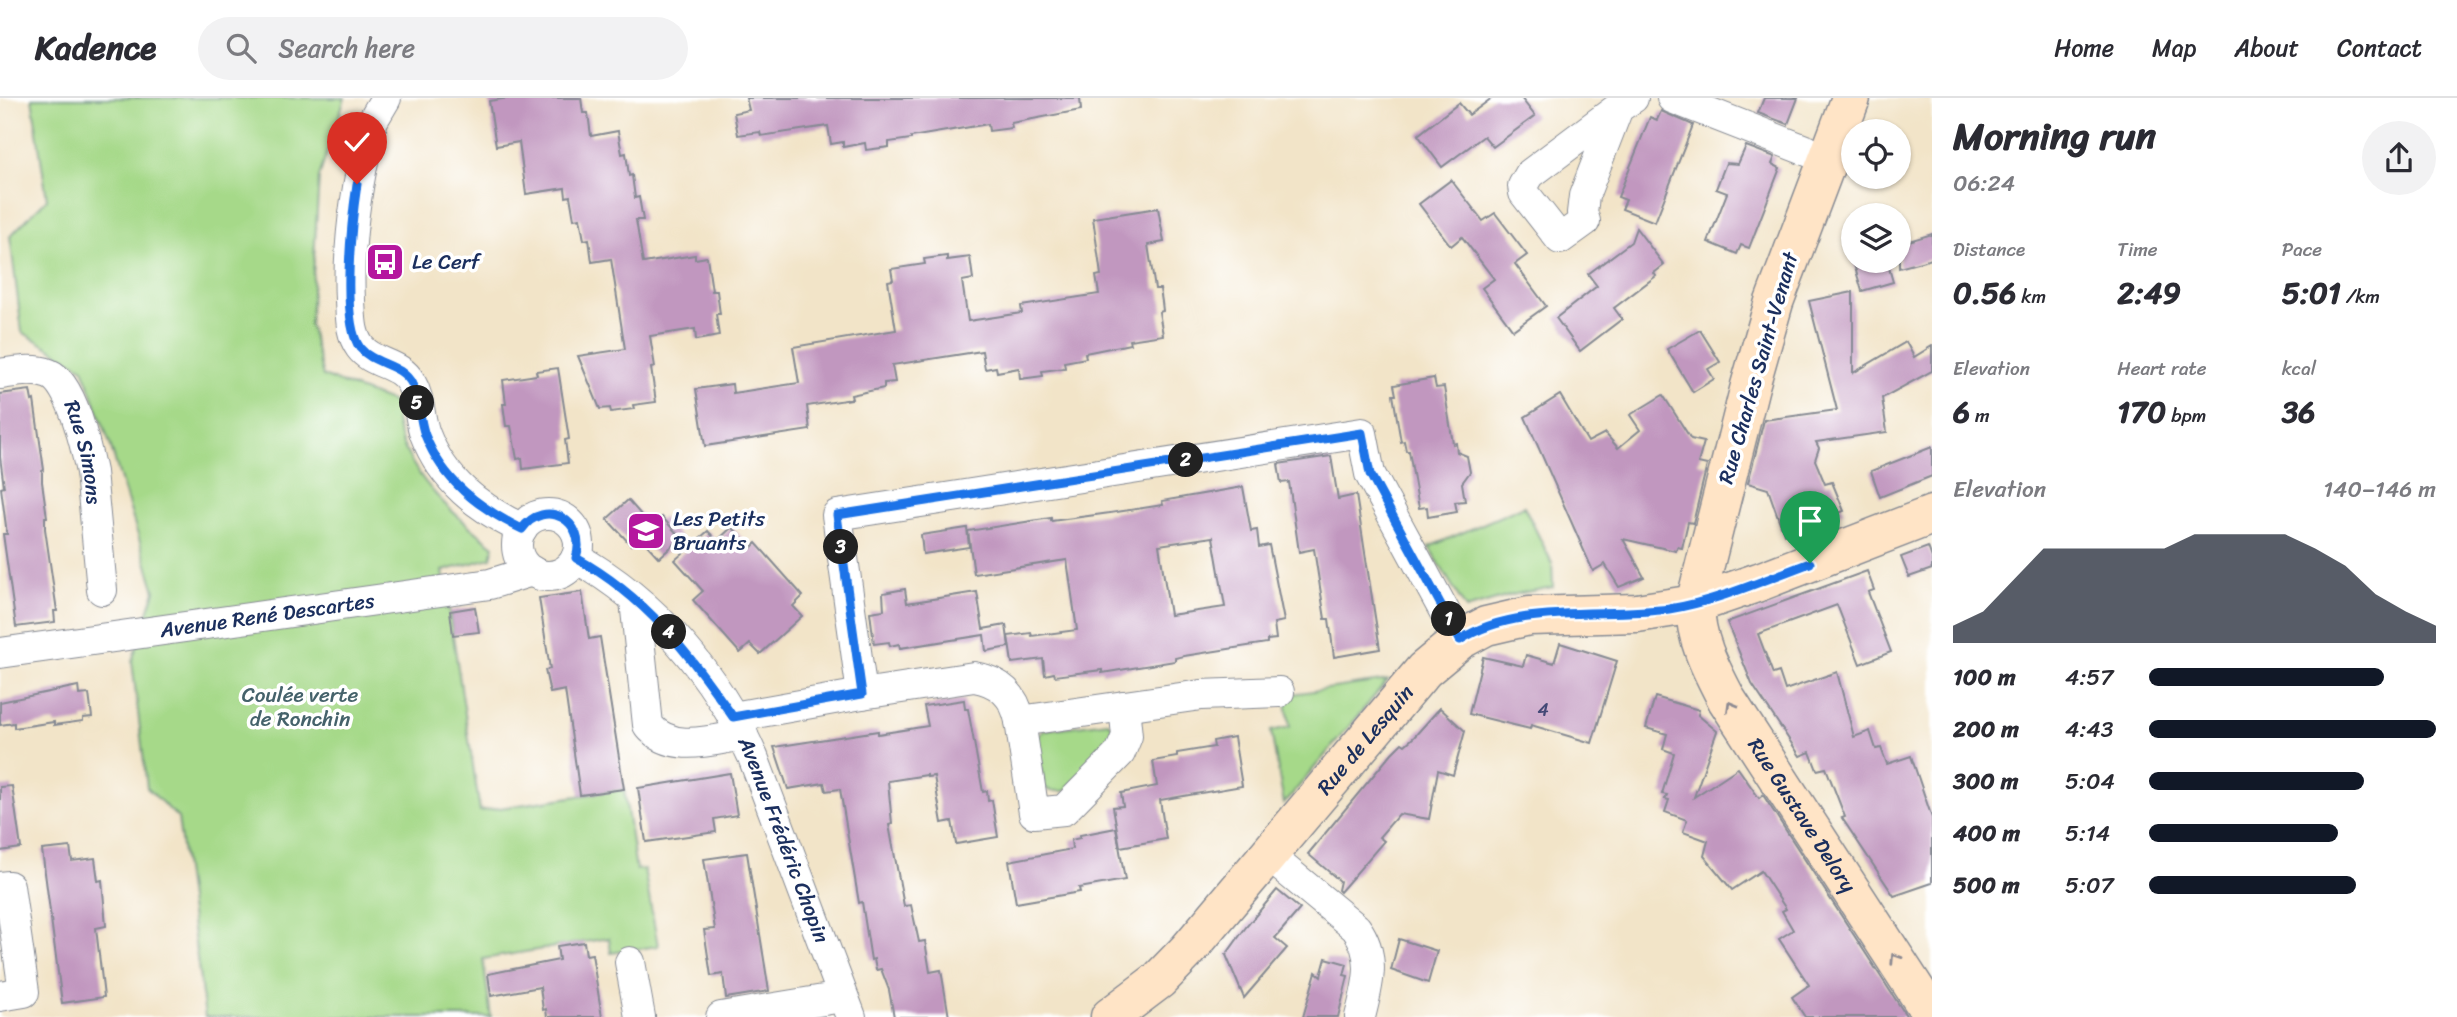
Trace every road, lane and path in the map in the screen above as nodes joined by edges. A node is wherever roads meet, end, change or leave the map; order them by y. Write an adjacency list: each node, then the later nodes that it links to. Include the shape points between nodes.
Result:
1 (386, 98): 7 (street, via 370,131 354,202 349,277 353,331 362,350 401,370 411,381 425,433 444,471 474,502)
2 (1672, 98): 4 (street)
3 (1852, 98): 4 (street, Rue Charles Saint-Venant)
4 (1828, 159): 12 (street, Rue Charles Saint-Venant, via 1774,302)
5 (0, 374): 10 (street, Rue Simons, via 39,371 52,375 68,394 88,454)
6 (1932, 514): 12 (street, Rue de Lesquin)
7 (522, 529): 8 (street, via 537,516 563,517 578,537); 9 (street, via 518,552)
8 (576, 558): 9 (street, via 557,574); 11 (street, Avenue Frédéric Chopin)
9 (532, 571): 14 (street, Avenue René Descartes, via 491,584)
10 (102, 590)
11 (635, 600): 19 (street, Avenue Frédéric Chopin, via 686,651); 19 (street, via 648,726 667,741 681,743)
12 (1695, 604): 13 (street, Rue de Lesquin, via 1637,613 1529,616 1486,626); 25 (street, Rue Gustave Delory, one-way to 12, via 1727,700 1699,640)
13 (1460, 640): 16 (street, via 1370,474 1362,433 837,515); 20 (street, Rue de Lesquin, via 1424,670)
14 (0, 653)
15 (1279, 692): 17 (street, via 1201,695)
16 (862, 694): 18 (street, via 982,678 1006,691); 19 (street)
17 (1124, 706): 18 (street); 18 (street, via 1127,736 1119,753 1064,810 1034,813)
18 (1020, 721)
19 (738, 726): 24 (street, Avenue Frédéric Chopin)
20 (1269, 856): 28 (street, Rue de Lesquin, via 1172,967); 29 (street, via 1364,939 1370,969)
21 (0, 887): 23 (street, via 9,886 24,992)
22 (630, 962): 26 (street)
23 (0, 996)
24 (846, 1007): 27 (street)
25 (1932, 1015)
26 (640, 1017)
27 (721, 1017)
28 (1110, 1017)
29 (1360, 1017)

